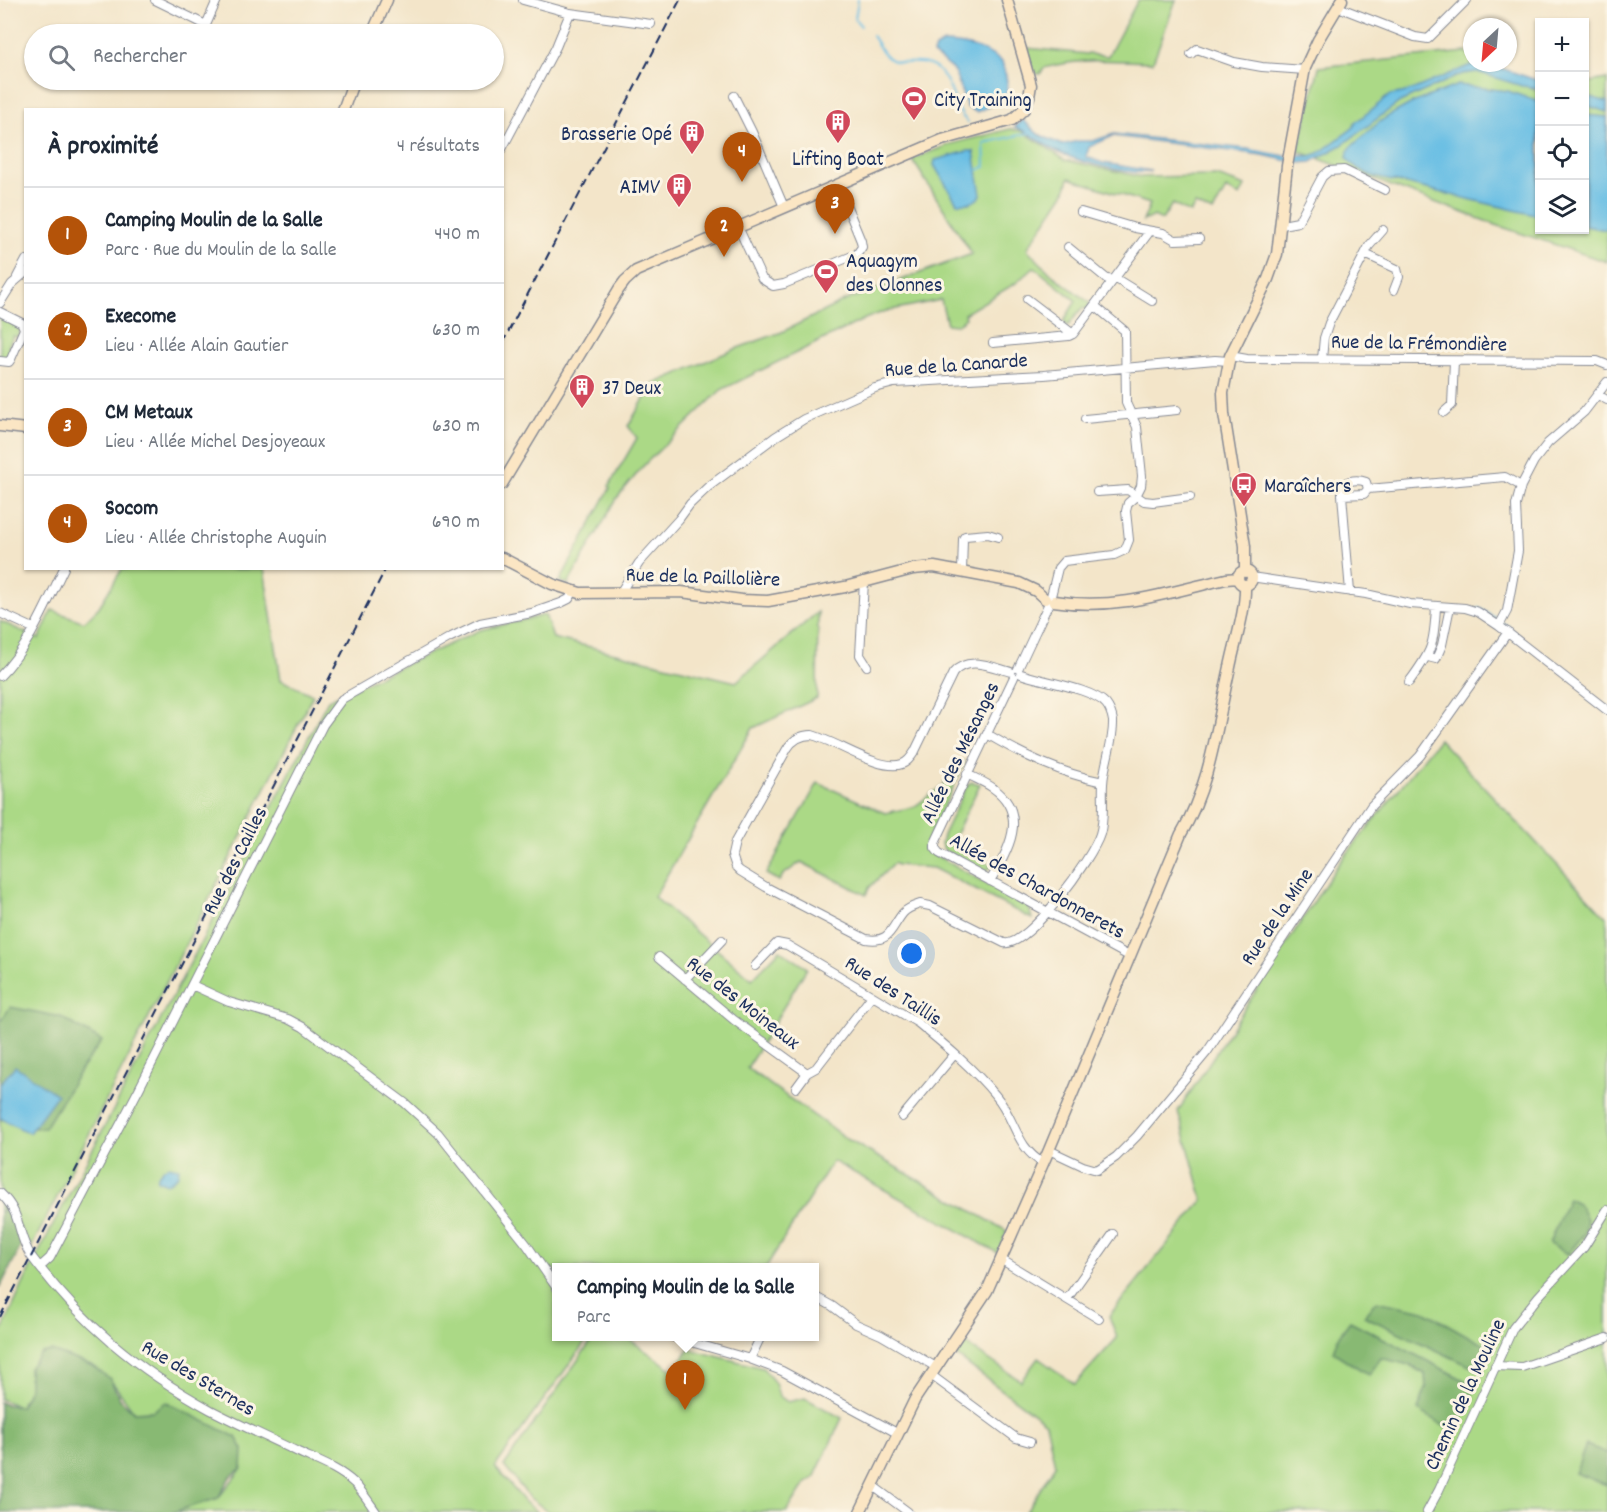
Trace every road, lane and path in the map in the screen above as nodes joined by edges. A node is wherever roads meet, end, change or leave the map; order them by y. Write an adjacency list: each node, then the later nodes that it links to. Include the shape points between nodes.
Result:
1 (155, 0): 9 (street)
2 (217, 0): 10 (street)
3 (387, 0): 11 (street)
4 (523, 0): 8 (street)
5 (1007, 0): 19 (street, via 1031,85 1024,109 1003,124 942,140)
6 (1467, 0): 7 (street, via 1432,37 1424,40)
7 (1340, 4): 14 (street)
8 (570, 13): 12 (street); 18 (street)
9 (204, 24)
10 (206, 24)
11 (376, 24)
12 (651, 24)
13 (1191, 54): 14 (street, via 1197,49 1234,62)
14 (1305, 70): 23 (street, via 1287,166)
15 (350, 90): 17 (street)
16 (734, 96): 21 (street)
17 (344, 108)
18 (504, 145)
19 (838, 185): 21 (street); 24 (street, via 861,241 857,254 773,286 762,279)
20 (1385, 190): 23 (street, via 1344,170 1333,170 1322,177 1298,222)
21 (784, 207): 24 (street)
22 (1081, 212): 26 (street)
23 (1282, 225): 42 (street, via 1271,272)
24 (738, 227): 57 (street, via 649,265 625,281)
25 (1383, 230): 29 (street)
26 (1150, 231): 27 (street, via 1175,240); 33 (street)
27 (1199, 239)
28 (1068, 246): 33 (street, via 1107,279)
29 (1365, 254): 34 (street, via 1397,269 1399,277); 43 (street, via 1326,331)
30 (24, 264): 32 (street)
31 (24, 273): 32 (street)
32 (17, 277): 37 (street)
33 (1114, 280): 36 (street); 38 (street)
34 (1394, 290)
35 (1027, 299): 40 (street)
36 (1152, 301)
37 (0, 303)
38 (1095, 306): 40 (street); 47 (street, via 1125,331)
39 (0, 312): 44 (street, via 22,323 24,328 9,362)
40 (1073, 334): 41 (street)
41 (993, 343)
42 (1229, 359): 43 (street, Rue de la Frémondière); 47 (street, Rue de la Canarde); 68 (street, via 1223,400 1245,546)
43 (1322, 359): 45 (street, Rue de la Frémondière)
44 (0, 361)
45 (1454, 361): 46 (street, Rue de la Frémondière, via 1597,361); 52 (street, via 1452,405)
46 (1607, 365)
47 (1125, 368): 53 (street); 72 (street, Rue de la Canarde, via 894,383 855,396 775,437 708,487 639,564)
48 (1607, 382): 49 (street)
49 (1598, 395): 50 (street); 58 (street, via 1548,443)
50 (1607, 400)
51 (1177, 410): 53 (street)
52 (1444, 412)
53 (1130, 413): 54 (street); 62 (street, via 1137,427 1142,476)
54 (1085, 419)
55 (0, 426): 56 (street)
56 (24, 429)
57 (504, 481)
58 (1521, 486): 59 (street, via 1505,477); 77 (street, via 1516,505 1518,551)
59 (1368, 489): 61 (street, via 1364,494); 61 (street, via 1366,482 1348,481 1342,485)
60 (1097, 492): 62 (street, via 1128,490)
61 (1342, 495): 71 (street)
62 (1136, 496): 63 (street, via 1153,502); 73 (street, Allée des Mésanges, via 1126,511 1130,540 1125,550 1064,561 1058,568)
63 (1190, 497)
64 (998, 537): 67 (street, via 965,536)
65 (504, 559): 70 (street, Rue de la Paillolière)
66 (63, 570): 78 (street)
67 (962, 572): 69 (street, Rue de la Paillolière, via 924,567); 73 (street, Rue de la Paillolière, via 1019,583)
68 (1245, 578): 71 (street); 73 (street, Rue de la Paillolière, via 1113,605); 97 (street, via 1203,784)
69 (864, 581): 72 (street, Rue de la Paillolière, via 768,601 681,592); 81 (street, via 860,655)
70 (574, 591): 72 (street, Rue de la Paillolière); 101 (street, Rue des Cailles, via 569,599 532,613 480,623 338,703 323,725)
71 (1350, 592): 74 (street)
72 (620, 593)
73 (1050, 600): 82 (street, Allée des Mésanges)
74 (1436, 607): 75 (street); 80 (street, via 1434,639)
75 (1450, 607): 77 (street, via 1465,608); 80 (street, via 1436,659)
76 (0, 613): 78 (street)
77 (1502, 622): 79 (street)
78 (33, 628): 83 (street, via 15,660)
79 (1508, 632): 85 (street); 107 (street, Rue de la Mine, via 1420,756 1371,806 1207,1052 1137,1136 1097,1170)
80 (1428, 657): 84 (street)
81 (867, 666)
82 (1016, 673): 86 (street, Allée des Mésanges); 88 (street, via 1092,694 1108,707 1113,725); 95 (street, via 975,662 957,668 915,751 902,764 880,763 812,735 794,740 732,855 736,867 766,887 875,941 891,932 903,913 920,904 1009,944)
83 (0, 676)
84 (1409, 682)
85 (1607, 710)
86 (987, 734): 87 (street, Allée des Mésanges); 88 (street, via 1032,759)
87 (967, 774): 89 (street, Allée des Mésanges); 90 (street, via 996,790 1011,812 1010,846)
88 (1102, 782): 91 (street, via 1100,835)
89 (935, 843): 90 (street, Allée des Chardonnerets, via 939,853)
90 (990, 881): 92 (street, Allée des Chardonnerets)
91 (1057, 902): 93 (street); 94 (street)
92 (1032, 904): 93 (street, Allée des Chardonnerets); 95 (street)
93 (1048, 912): 94 (street, Allée des Chardonnerets); 95 (street)
94 (1065, 921): 97 (street, Allée des Chardonnerets)
95 (1036, 923)
96 (722, 940): 100 (street)
97 (1130, 956): 107 (street)
98 (659, 957): 100 (street, Rue des Moineaux)
99 (755, 966): 102 (street, Rue des Taillis, via 777,943 787,945)
100 (685, 979): 104 (street, Rue des Moineaux)
101 (192, 985): 113 (street, Rue des Cailles, via 50,1258); 114 (street, via 303,1027 405,1103 438,1132)
102 (872, 996): 103 (street, Rue des Taillis, via 918,1023); 104 (street, via 816,1068)
103 (954, 1055): 106 (street); 108 (street, Rue des Taillis, via 997,1096 1026,1149)
104 (807, 1073): 105 (street)
105 (796, 1088)
106 (902, 1117)
107 (1049, 1150): 108 (street)
108 (1043, 1163): 112 (street)
109 (0, 1193): 113 (street, Rue des Sternes, via 17,1215 25,1246)
110 (1607, 1210): 122 (street, Chemin de la Mouline, via 1584,1247 1513,1328)
111 (1113, 1234): 116 (street)
112 (1002, 1260): 116 (street); 123 (street, via 976,1309)
113 (40, 1267): 127 (street, Rue des Sternes, via 84,1318 122,1352 213,1411 336,1469 354,1483)
114 (552, 1281)
115 (819, 1299): 123 (street)
116 (1067, 1299): 117 (street)
117 (1099, 1319)
118 (1607, 1338): 122 (street, via 1522,1367)
119 (687, 1341): 121 (street)
120 (759, 1341): 121 (street)
121 (750, 1359): 124 (street, via 792,1376)
122 (1496, 1366): 130 (street, Chemin de la Mouline)
123 (933, 1371): 124 (street); 125 (street, via 1016,1438)
124 (897, 1432): 126 (street)
125 (1030, 1442)
126 (873, 1486): 128 (street); 129 (street)
127 (376, 1512)
128 (860, 1512)
129 (908, 1512)
130 (1427, 1512)

